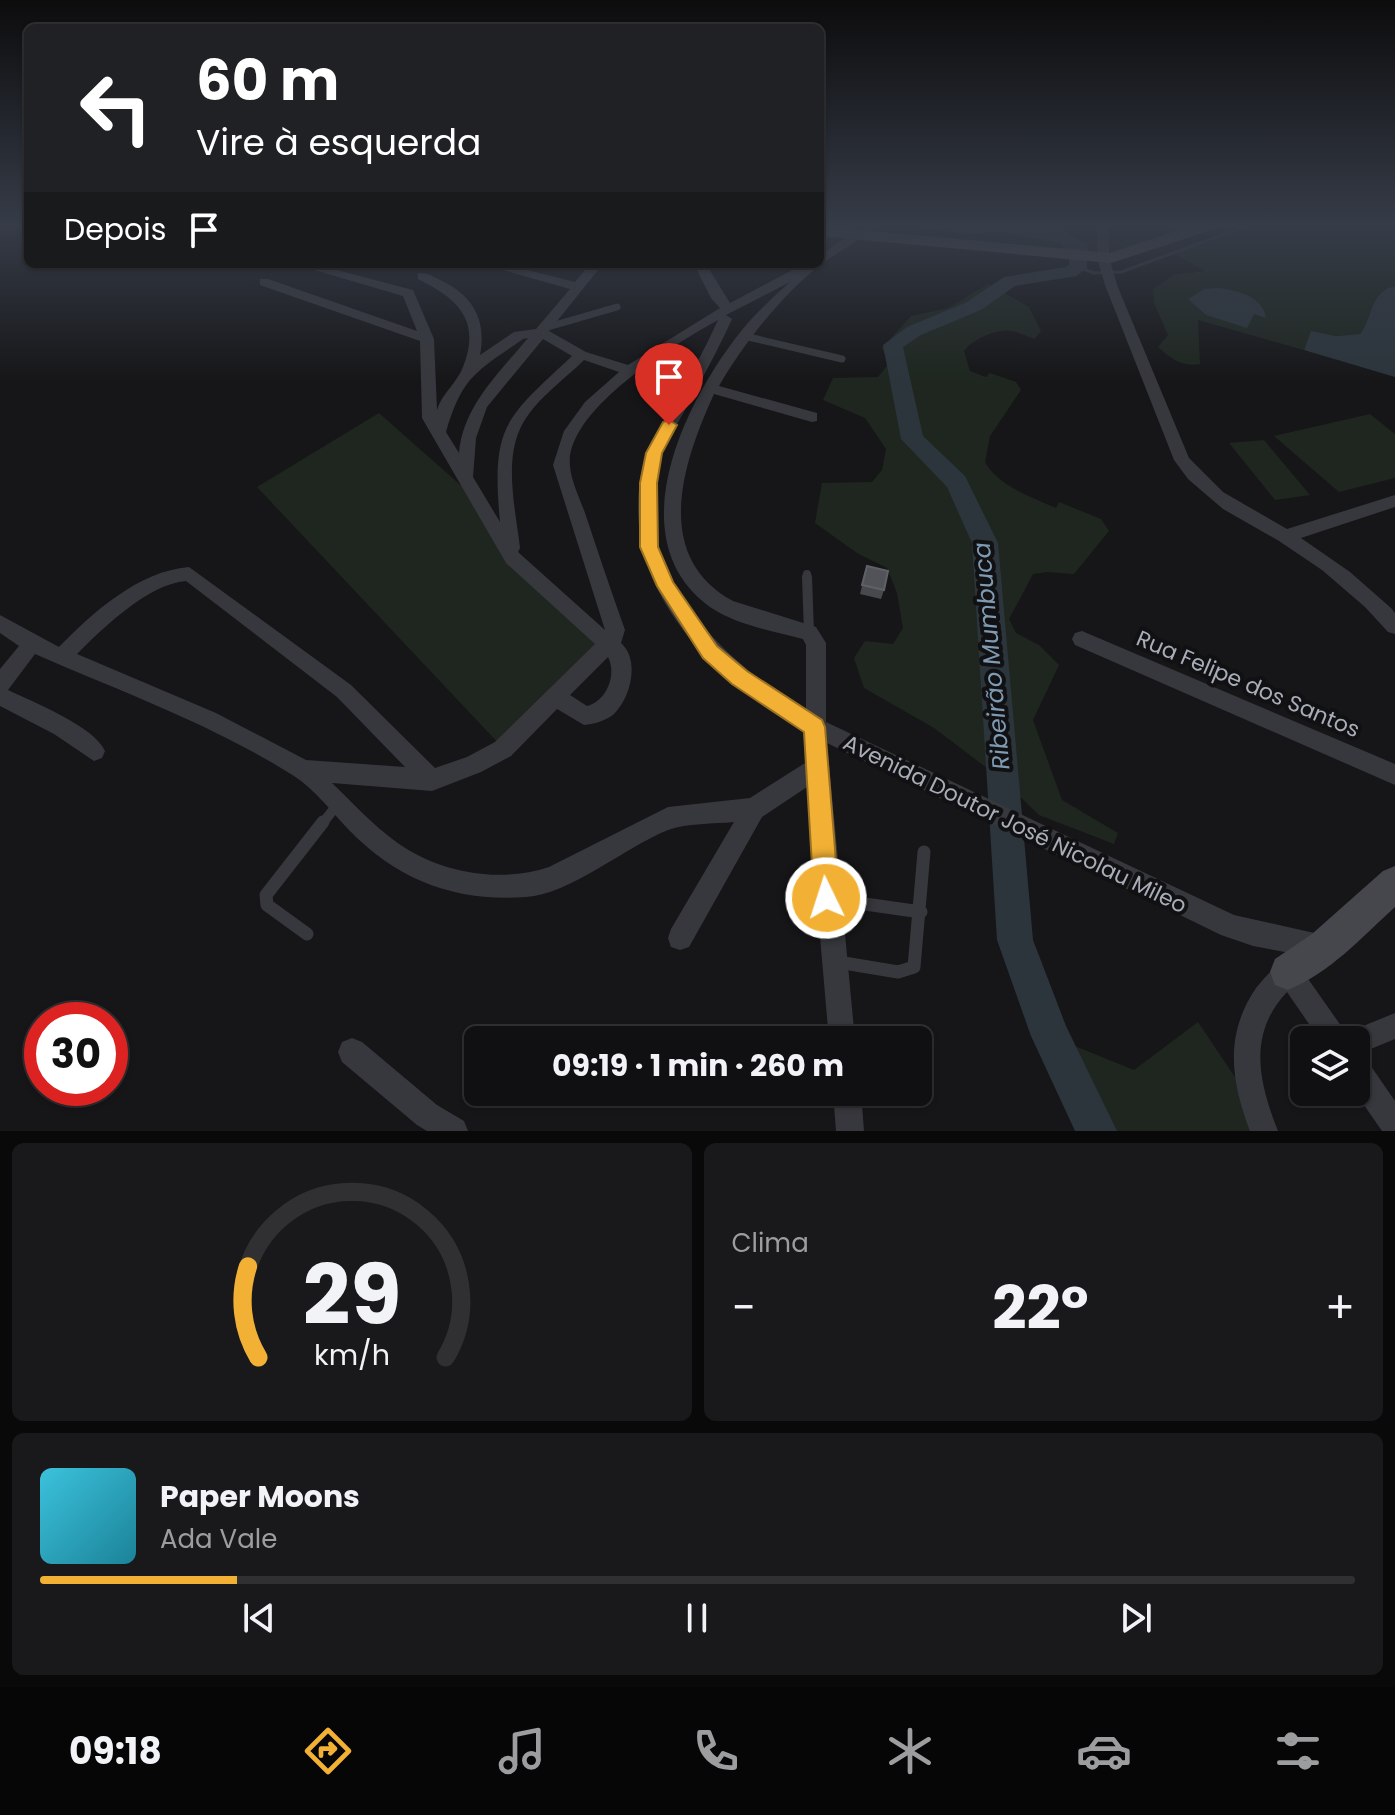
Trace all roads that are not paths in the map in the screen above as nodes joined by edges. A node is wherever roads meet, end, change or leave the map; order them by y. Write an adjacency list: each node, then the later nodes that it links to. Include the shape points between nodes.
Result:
1 (347, 277): 12 (street)
2 (421, 277): 12 (street)
3 (424, 277): 20 (street, via 454,291 471,311 477,332)
4 (538, 277): 11 (street)
5 (585, 277): 11 (street)
6 (707, 277): 14 (street)
7 (791, 277): 14 (street)
8 (802, 277): 16 (street)
9 (1107, 277): 27 (street, via 1182,460 1210,494)
10 (264, 282): 17 (street)
11 (578, 287): 15 (street)
12 (408, 293): 17 (street)
13 (617, 307): 15 (lane)
14 (723, 315): 16 (street); 21 (street); 40 (street, Avenida Doutor José Nicolau Mileo, via 654,453 646,512 649,547 666,586 710,652)
15 (545, 330): 18 (street); 20 (street, via 512,338); 25 (street, via 480,406 468,438)
16 (747, 333): 19 (lane); 22 (street)
17 (427, 339): 24 (street, via 429,411)
18 (581, 355): 21 (street); 28 (street, via 522,415 508,439 506,502)
19 (842, 359)
20 (470, 369): 24 (street, via 448,399)
21 (629, 370): 35 (street, via 580,417 561,465 615,630)
22 (710, 388): 23 (street); 32 (street, via 677,467 673,532 678,560 717,601)
23 (812, 417)
24 (438, 432): 25 (street)
25 (465, 476): 28 (street)
26 (1395, 501): 27 (street)
27 (1286, 536): 31 (street)
28 (512, 558): 35 (street)
29 (807, 574): 32 (lane)
30 (0, 623): 34 (street)
31 (1395, 626)
32 (809, 633): 40 (street, via 818,650)
33 (1082, 639): 44 (street, Rua Felipe dos Santos)
34 (32, 644): 36 (street); 37 (street)
35 (610, 644): 39 (street); 39 (street, via 623,668 609,705 584,716)
36 (62, 657): 43 (street, via 209,720); 45 (street, via 156,581 174,573 189,574 344,691)
37 (0, 684)
38 (0, 696): 41 (street, via 61,727)
39 (558, 698): 45 (street, via 503,749)
40 (814, 727): 42 (street); 54 (street, Avenida Doutor José Nicolau Mileo, via 1230,926)
41 (94, 751)
42 (816, 768): 47 (street); 50 (street)
43 (304, 770): 45 (street); 46 (street)
44 (1395, 775)
45 (432, 780)
46 (337, 805): 47 (street, via 379,844 418,868 463,884 492,887 553,878 668,818); 52 (lane, via 266,895 267,905)
47 (754, 809): 53 (street)
48 (924, 852): 51 (lane)
49 (1395, 883): 54 (main road)
50 (826, 898): 51 (lane); 55 (street)
51 (921, 912): 55 (lane, via 911,970)
52 (307, 934)
53 (680, 938)
54 (1325, 947): 56 (main road)
55 (835, 961): 57 (street)
56 (1288, 972): 58 (street); 67 (street, via 1259,1003 1244,1053 1245,1077)
57 (841, 1026)
58 (1326, 1026)
59 (1395, 1026): 60 (street)
60 (1370, 1036)
61 (352, 1052): 65 (street)
62 (1370, 1089): 64 (street)
63 (848, 1106): 66 (street)
64 (1395, 1125)
65 (454, 1131)
66 (850, 1131)
67 (1264, 1131)

